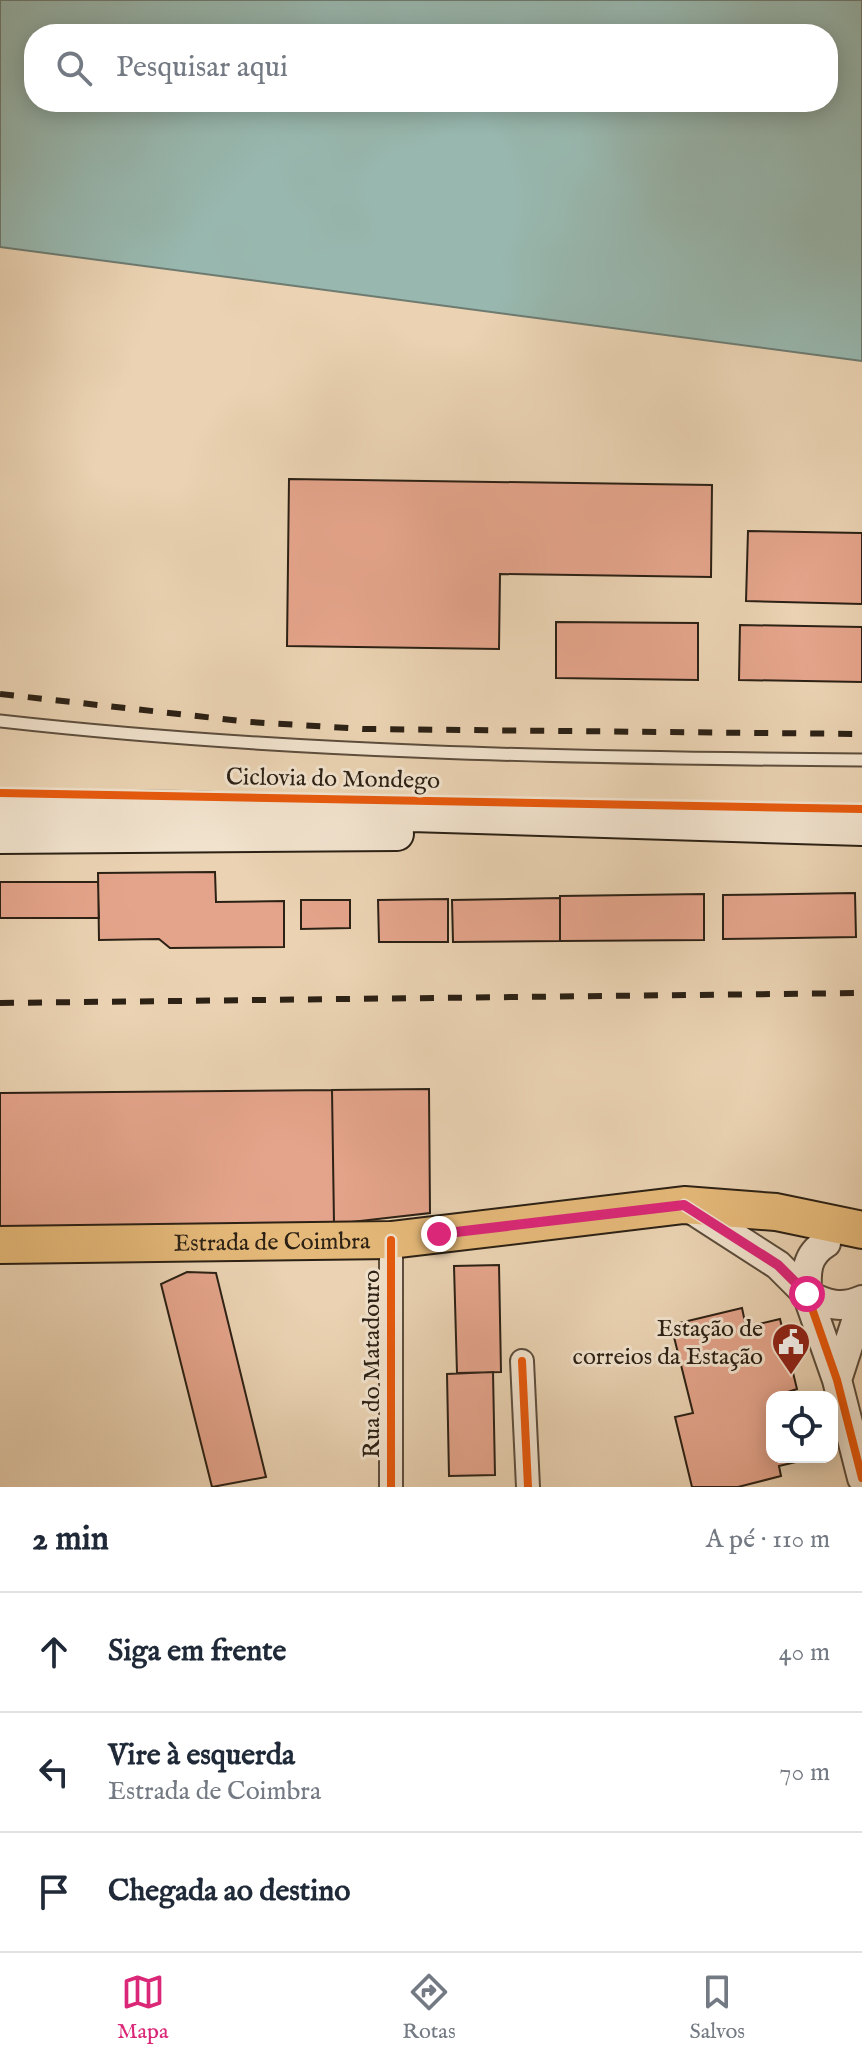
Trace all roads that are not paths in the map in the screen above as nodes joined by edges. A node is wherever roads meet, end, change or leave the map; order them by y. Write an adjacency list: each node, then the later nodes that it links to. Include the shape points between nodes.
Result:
1 (0, 721): 2 (lane, via 201,740 611,759)
2 (862, 760)
3 (0, 806): 4 (main road)
4 (862, 830): 5 (main road)
5 (0, 837)
6 (684, 1205): 7 (main road, Estrada de Coimbra); 8 (main road, Estrada de Coimbra, via 776,1212); 10 (street, via 778,1265)
7 (391, 1240): 9 (main road, Estrada de Coimbra); 15 (street, Rua do Matadouro)
8 (853, 1240): 10 (street, via 811,1256)
9 (0, 1245)
10 (807, 1294): 11 (street, via 847,1307); 13 (street)
11 (862, 1302): 13 (street)
12 (522, 1361): 16 (street)
13 (837, 1380): 14 (street)
14 (861, 1482)
15 (391, 1487)
16 (528, 1487)

